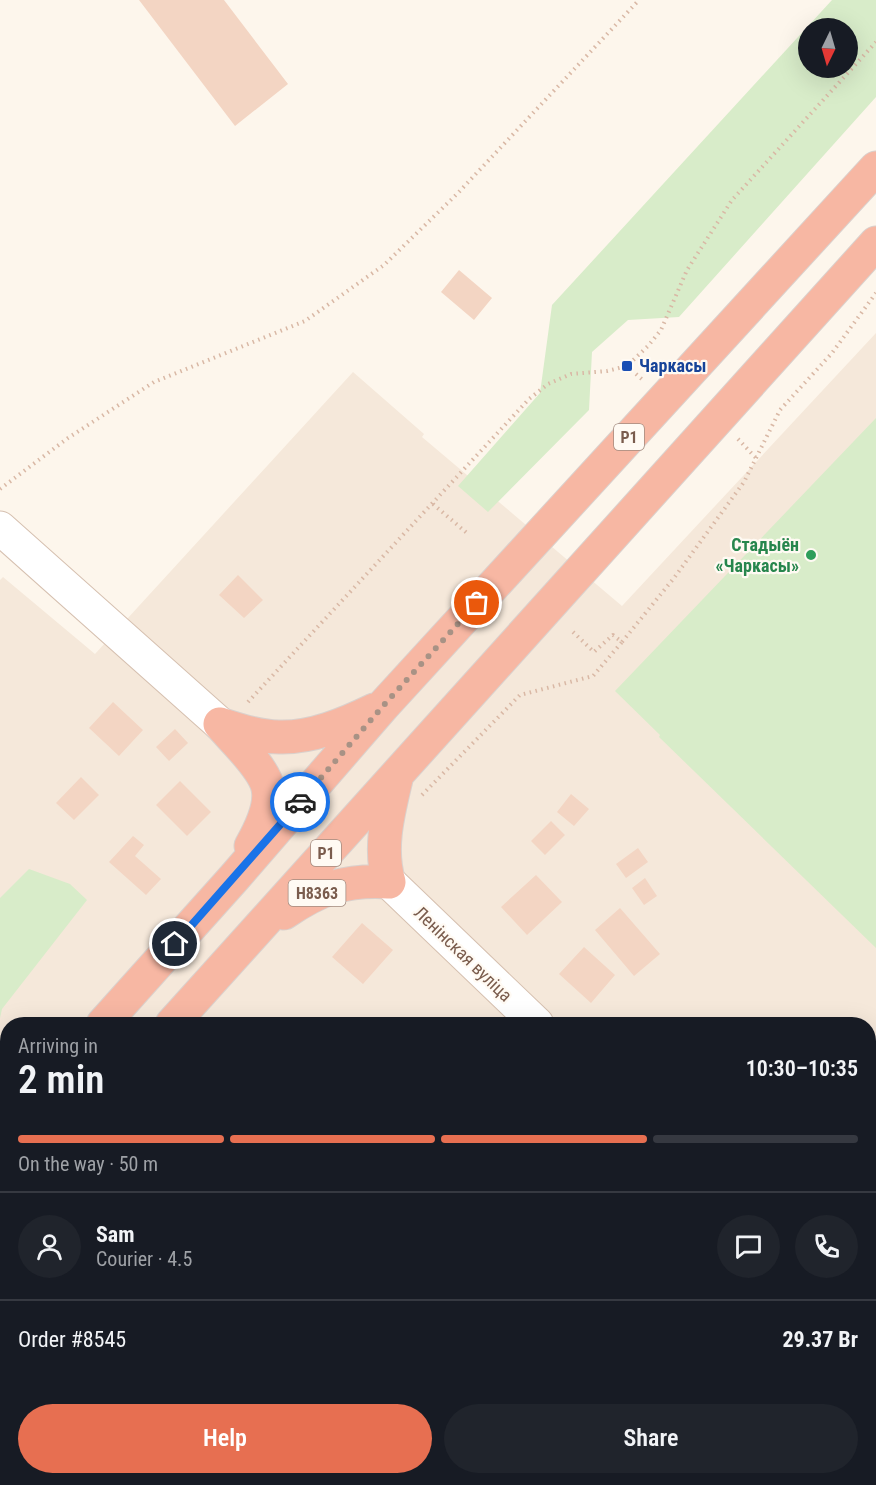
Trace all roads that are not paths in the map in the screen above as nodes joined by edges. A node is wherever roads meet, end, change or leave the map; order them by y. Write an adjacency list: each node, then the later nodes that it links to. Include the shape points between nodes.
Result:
1 (876, 168): 4 (highway, Р1)
2 (876, 243): 6 (highway, Р1)
3 (0, 528): 5 (street)
4 (383, 706): 5 (highway, via 340,726 280,737 250,733); 7 (highway, Р1)
5 (232, 714): 7 (highway, via 268,788 265,817)
6 (397, 774): 8 (highway, via 384,838); 9 (highway, Р1)
7 (233, 879): 10 (highway, Р1)
8 (389, 882): 9 (highway, Н8363, via 334,886); 12 (street, Ленінская вуліца)
9 (255, 932): 11 (highway, Р1)
10 (109, 1017)
11 (178, 1017)
12 (530, 1017)

